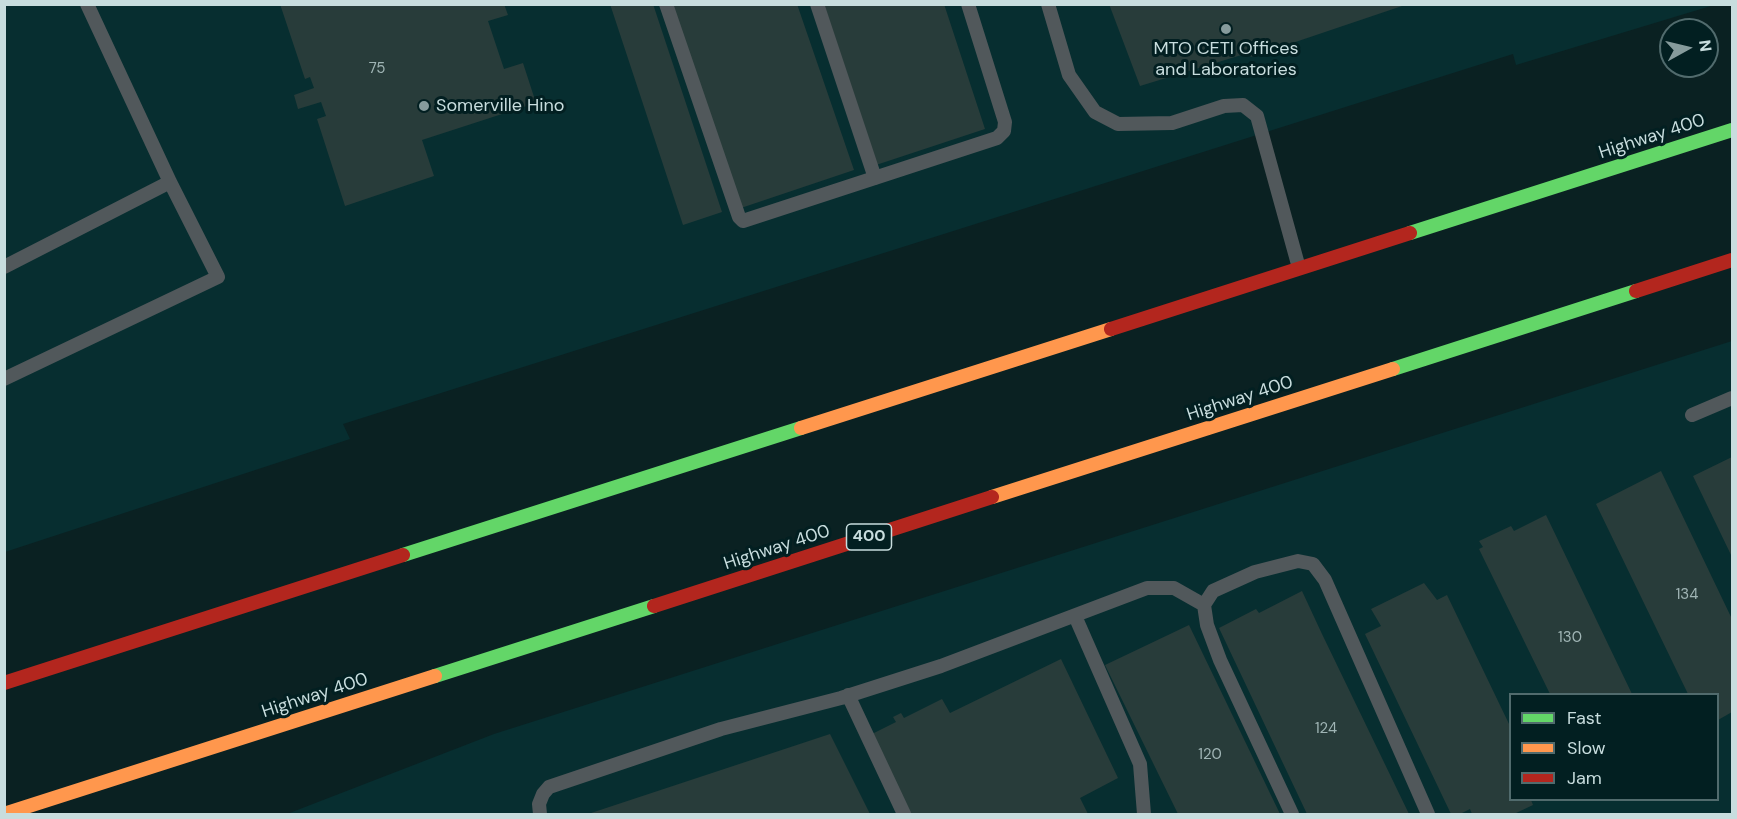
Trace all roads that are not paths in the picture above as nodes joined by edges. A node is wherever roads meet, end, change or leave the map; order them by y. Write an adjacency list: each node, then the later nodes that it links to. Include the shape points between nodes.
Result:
1 (87, 4): 8 (lane)
2 (666, 4): 7 (lane, via 743,221)
3 (817, 4): 7 (lane)
4 (968, 4): 7 (lane, via 1005,122 1004,131 997,138)
5 (1048, 4): 11 (lane, via 1069,75 1095,112 1119,124 1172,123 1224,106 1243,105 1257,116)
6 (1732, 130): 11 (highway, Highway 400)
7 (875, 178)
8 (170, 182): 10 (lane); 12 (lane, via 218,277)
9 (1732, 260): 19 (highway, Highway 400 / 400)
10 (4, 267)
11 (1299, 269): 17 (highway, Highway 400)
12 (4, 379)
13 (1732, 398): 14 (lane)
14 (1692, 415)
15 (1204, 605): 16 (lane, via 1174,588 1147,588); 23 (lane, via 1220,660); 24 (lane, via 1213,591 1255,572 1298,561 1313,564 1325,580)
16 (1075, 616): 18 (lane, via 941,666); 22 (lane, via 1140,764)
17 (4, 683)
18 (848, 695): 20 (lane, via 721,729 549,787 539,804); 21 (lane)
19 (4, 814)
20 (540, 814)
21 (904, 814)
22 (1144, 814)
23 (1292, 814)
24 (1428, 814)

